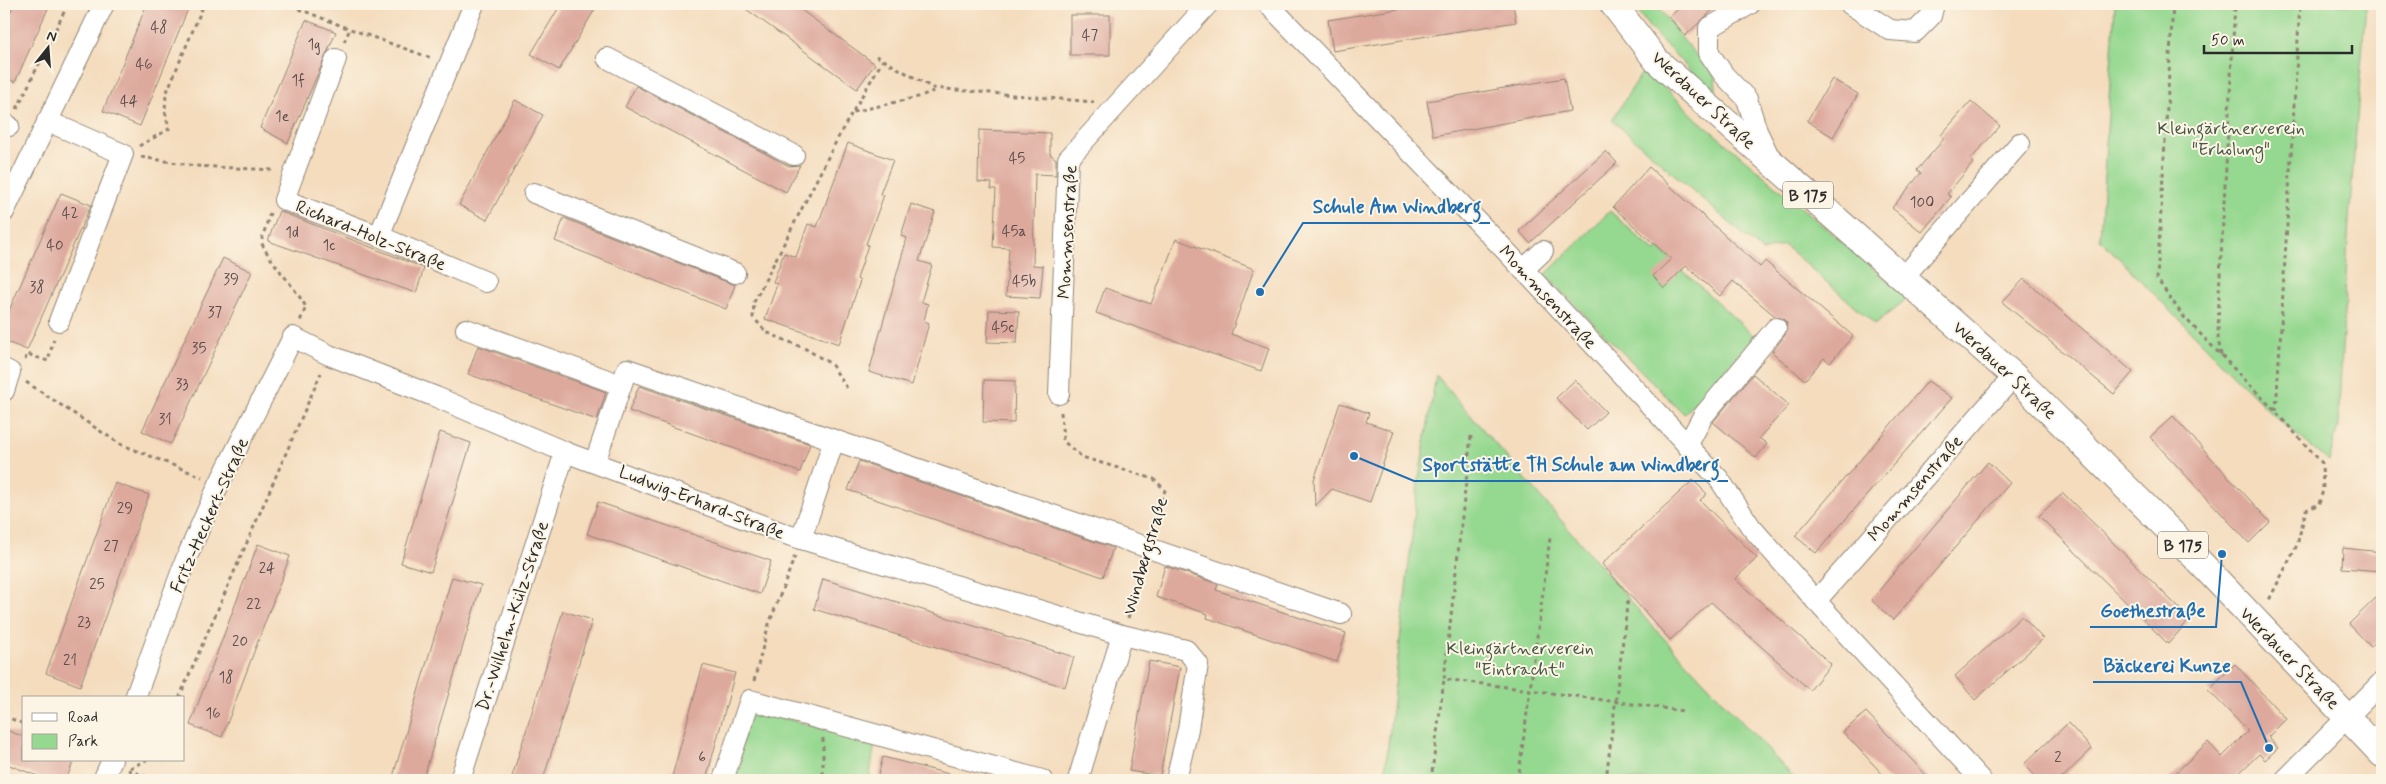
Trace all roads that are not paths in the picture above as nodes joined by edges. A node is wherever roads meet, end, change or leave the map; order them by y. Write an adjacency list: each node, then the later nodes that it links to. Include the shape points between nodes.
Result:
1 (104, 4): 11 (street)
2 (474, 4): 17 (street)
3 (1208, 4): 29 (street, Mommsenstraße, via 1068,159)
4 (1268, 4): 19 (street, Mommsenstraße)
5 (1613, 4): 14 (main road, Werdauer Straße / B 175, via 1657,61)
6 (1750, 4): 14 (street, via 1709,28 1709,53 1747,99)
7 (1850, 4): 8 (street, via 1890,30 1915,32 1932,16)
8 (1934, 4)
9 (607, 58): 13 (street)
10 (336, 59): 17 (street, Richard-Holz-Straße, via 284,200)
11 (48, 121): 16 (street); 23 (street, via 123,154)
12 (2020, 143): 21 (street)
13 (794, 155)
14 (1772, 163): 21 (main road, Werdauer Straße / B 175)
15 (534, 193): 20 (street)
16 (4, 212)
17 (379, 236): 22 (street, Richard-Holz-Straße)
18 (1543, 251): 19 (street)
19 (1523, 270): 31 (street, Mommsenstraße)
20 (735, 273)
21 (1903, 278): 27 (main road, Werdauer Straße / B 175)
22 (486, 282)
23 (59, 321)
24 (1776, 328): 31 (street, via 1703,416)
25 (466, 329): 28 (street)
26 (293, 337): 32 (street, Ludwig-Erhard-Straße, via 329,355); 39 (street, Fritz-Heckert-Straße, via 219,484 186,559)
27 (2014, 376): 35 (street, Mommsenstraße); 40 (main road, Werdauer Straße / B 175, via 2175,536)
28 (621, 385): 30 (street, via 627,369); 33 (street)
29 (1060, 394)
30 (834, 440): 34 (street); 36 (street)
31 (1687, 446): 35 (street, Mommsenstraße, via 1718,479 1751,527)
32 (565, 452): 33 (street, Ludwig-Erhard-Straße); 44 (street, Dr.-Wilhelm-Külz-Straße)
33 (595, 462): 34 (street, Ludwig-Erhard-Straße)
34 (801, 539): 37 (street, Ludwig-Erhard-Straße)
35 (1816, 601): 49 (street, Mommsenstraße)
36 (1341, 614)
37 (1122, 636): 47 (street, Windbergstraße); 48 (street, Windbergstraße, via 1186,650 1198,664)
38 (2382, 682): 40 (street)
39 (136, 696)
40 (2348, 717): 41 (main road, Werdauer Straße / B 175); 50 (street)
41 (2382, 754)
42 (119, 765): 43 (street)
43 (103, 780)
44 (460, 780)
45 (723, 780): 46 (street, via 750,700)
46 (1042, 780)
47 (1078, 780)
48 (1176, 780)
49 (1981, 780)
50 (2285, 780)

